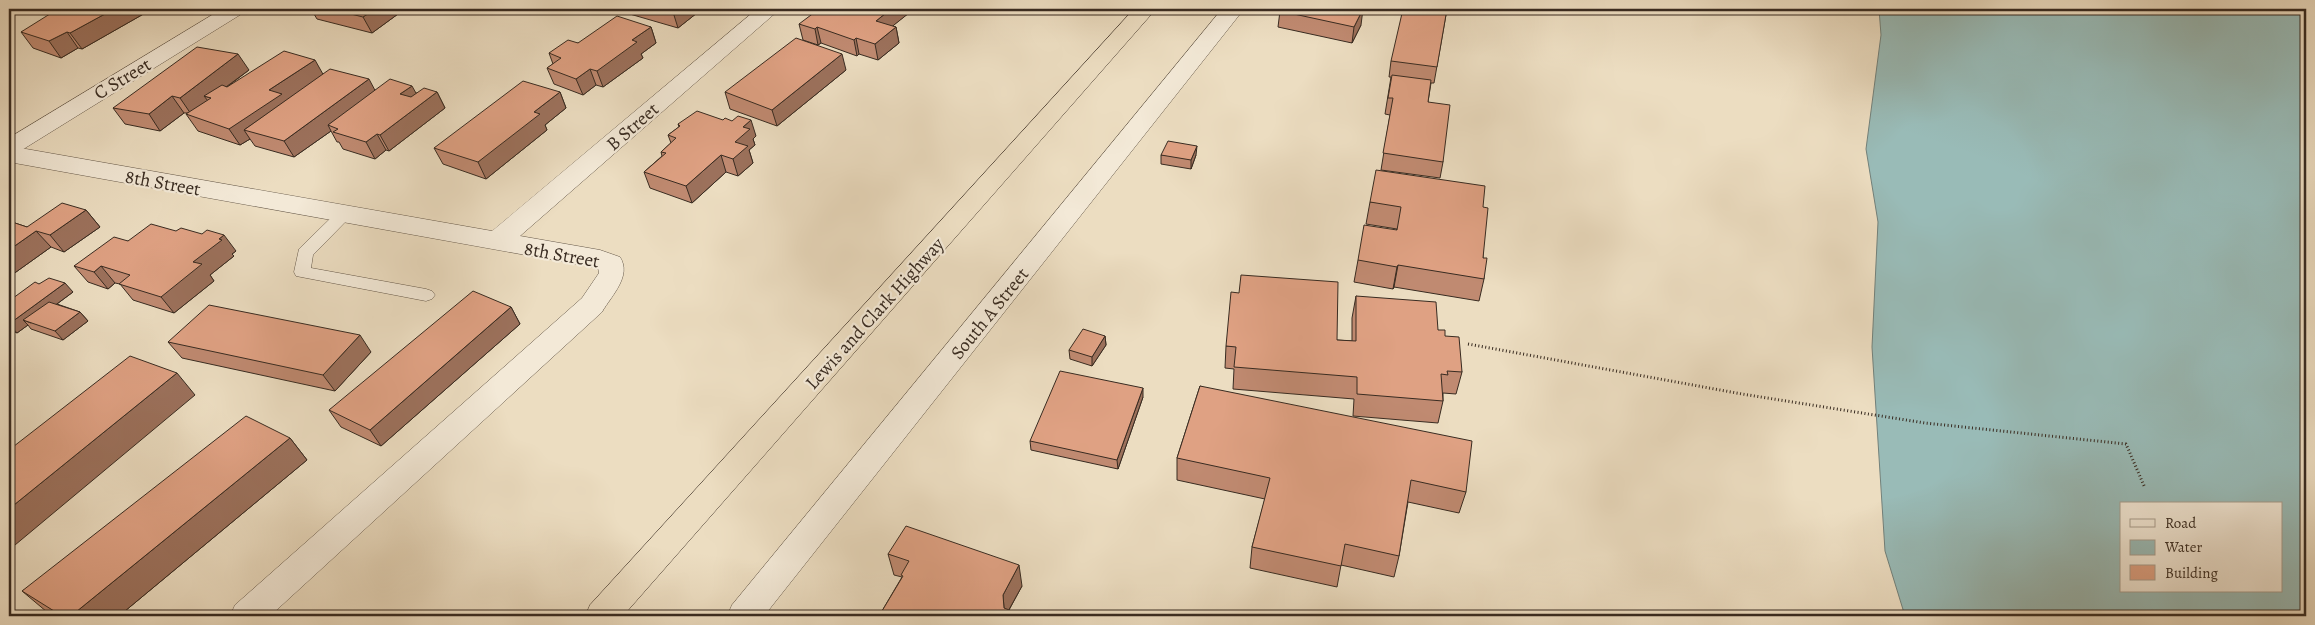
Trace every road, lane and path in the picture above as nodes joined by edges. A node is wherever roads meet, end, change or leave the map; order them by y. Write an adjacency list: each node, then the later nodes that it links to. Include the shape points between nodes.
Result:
1 (236, 9): 5 (street, C Street)
2 (769, 9): 8 (street, B Street)
3 (1145, 9): 13 (highway, Lewis and Clark Highway)
4 (1233, 9): 14 (street, South A Street)
5 (9, 148)
6 (9, 154): 7 (street, 8th Street)
7 (345, 214): 8 (street, 8th Street); 9 (lane, via 305,253 302,272)
8 (496, 242): 12 (street, 8th Street, via 600,259 611,264 612,274 592,305)
9 (426, 295)
10 (1468, 344): 11 (path, via 1742,394 1925,423 2126,444)
11 (2145, 488)
12 (247, 616)
13 (602, 616)
14 (744, 616)

